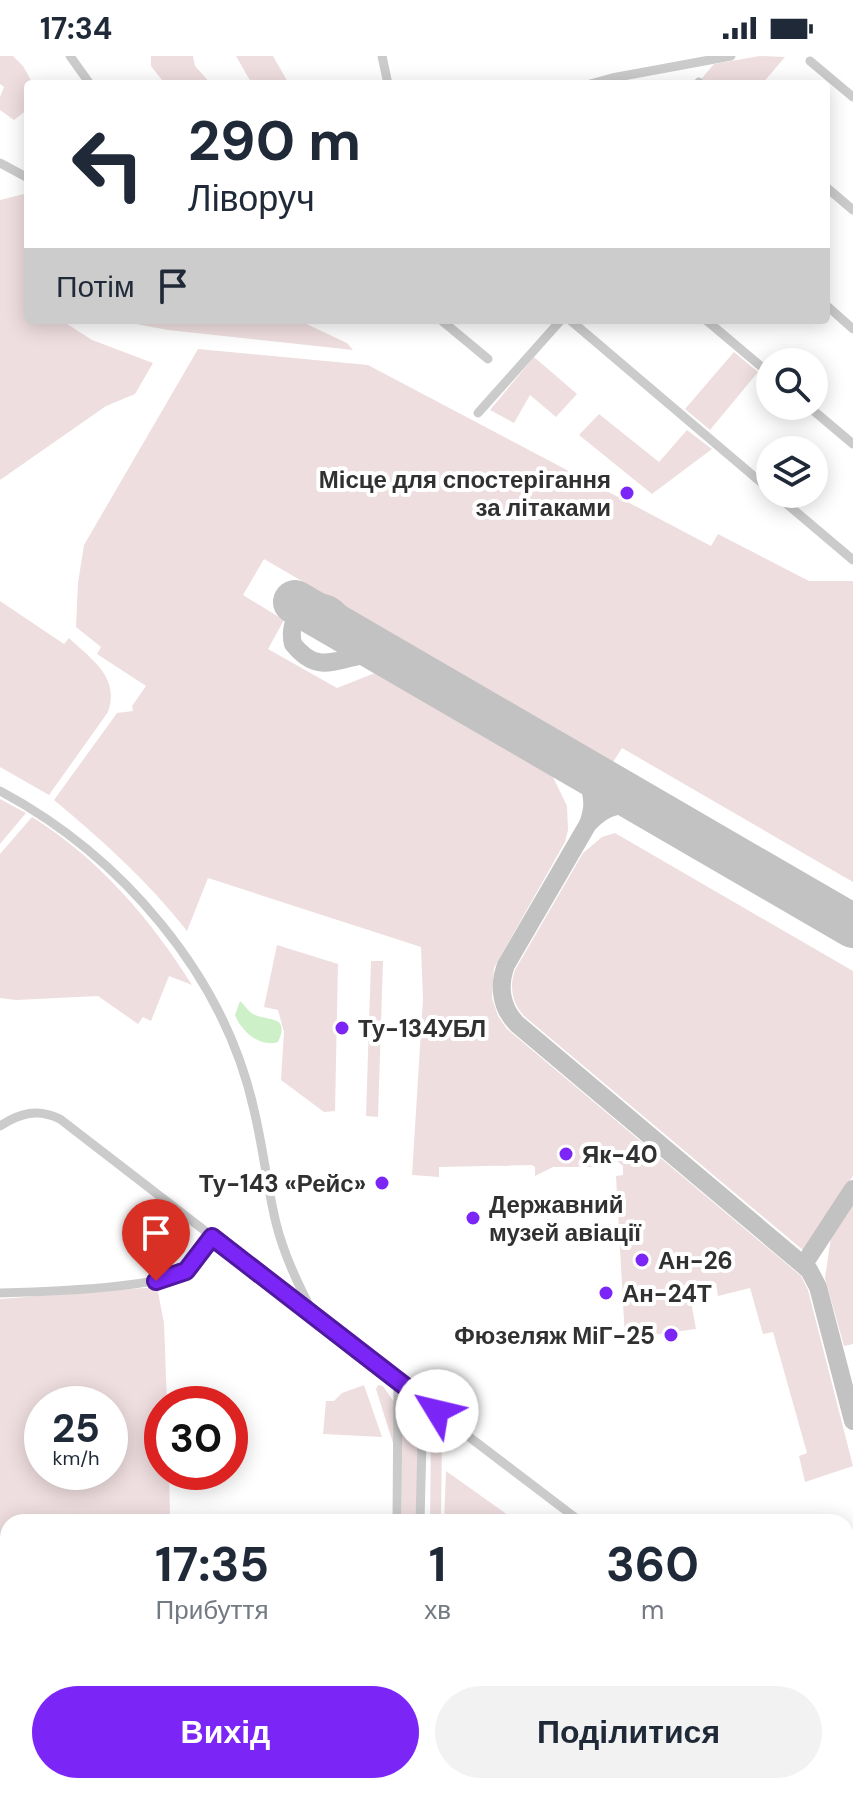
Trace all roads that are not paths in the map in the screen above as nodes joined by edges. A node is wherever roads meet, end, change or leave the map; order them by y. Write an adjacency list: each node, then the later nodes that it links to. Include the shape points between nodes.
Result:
1 (70, 56): 5 (street)
2 (382, 56): 6 (street)
3 (731, 56): 7 (street)
4 (810, 61): 8 (street)
5 (87, 80)
6 (387, 80)
7 (610, 80)
8 (853, 97)
9 (0, 163): 10 (street)
10 (24, 176)
11 (830, 190): 12 (street)
12 (853, 210)
13 (830, 309): 18 (street)
14 (446, 324): 19 (street)
15 (557, 324): 21 (street)
16 (575, 324): 24 (street)
17 (711, 324): 20 (street)
18 (853, 329)
19 (488, 359)
20 (756, 362)
21 (478, 413)
22 (825, 420): 23 (street)
23 (853, 444)
24 (756, 478)
25 (791, 508): 26 (street)
26 (851, 560)
27 (0, 791): 31 (street, via 58,825 116,875 166,931 209,996 254,1108 284,1251)
28 (0, 1126): 29 (street, via 29,1112 60,1119)
29 (212, 1237): 30 (street, via 186,1271 156,1281); 31 (street)
30 (0, 1293)
31 (315, 1316): 32 (street)
32 (398, 1383): 33 (street); 34 (street)
33 (423, 1401): 35 (street); 36 (street)
34 (397, 1514)
35 (420, 1514)
36 (571, 1514)

